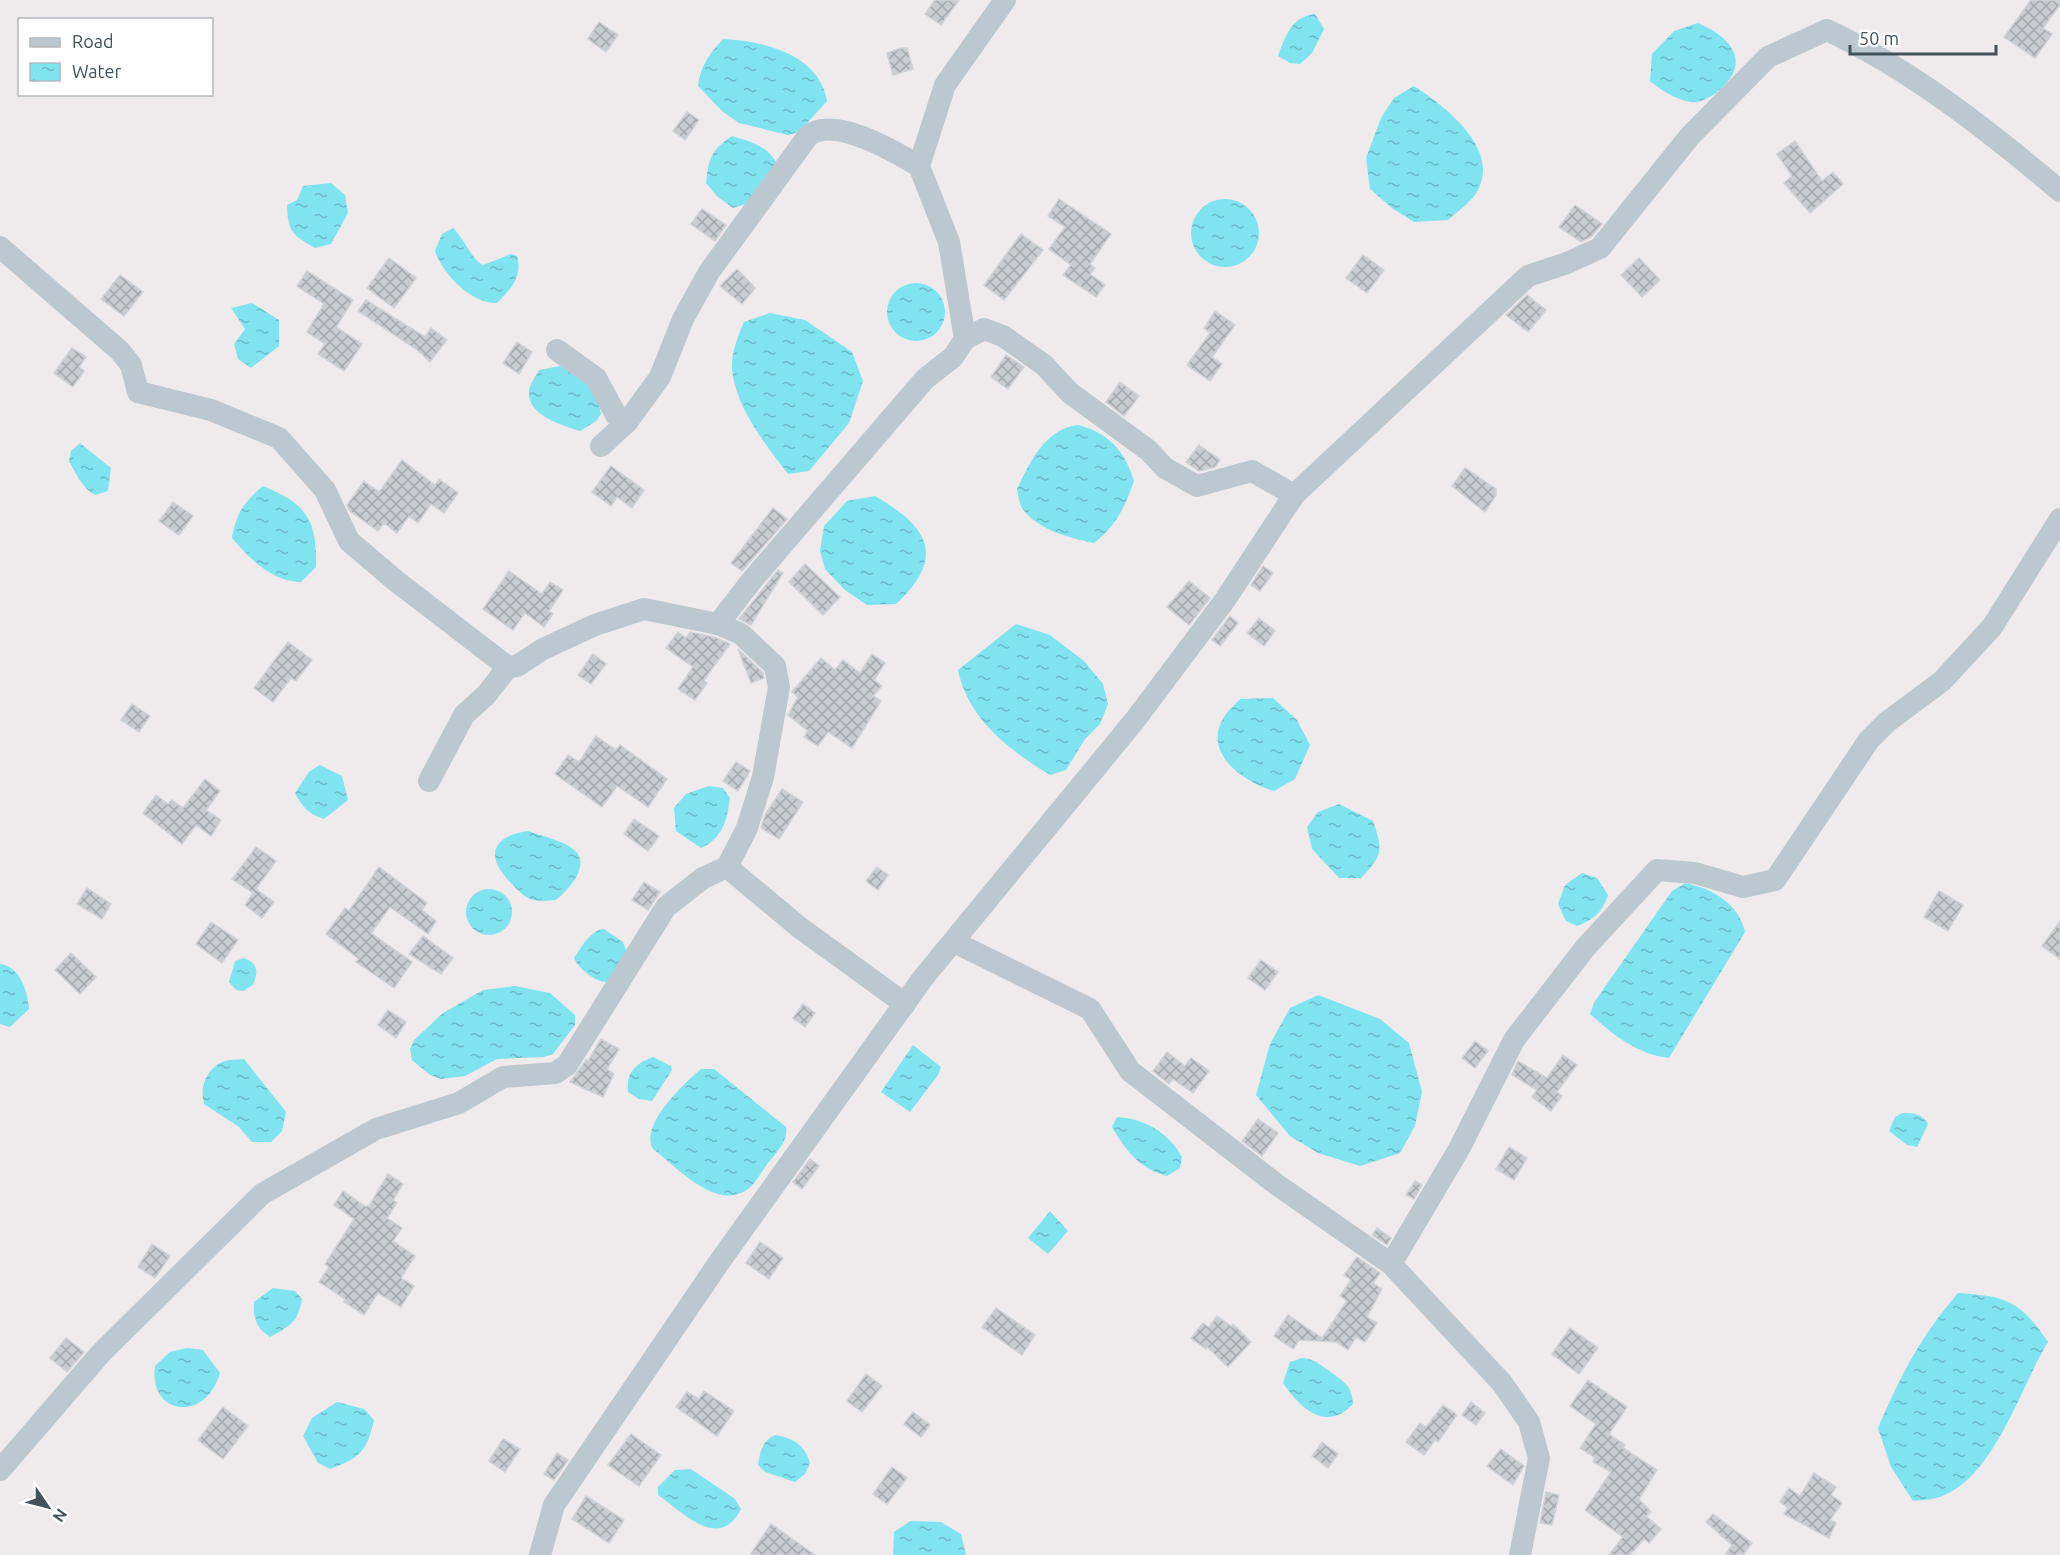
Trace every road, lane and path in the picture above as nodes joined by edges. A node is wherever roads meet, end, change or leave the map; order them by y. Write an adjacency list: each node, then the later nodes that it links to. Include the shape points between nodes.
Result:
1 (1005, 0): 2 (street, via 945,85)
2 (919, 166): 5 (street, via 949,242); 7 (street, via 880,143 826,127 808,136 708,272 683,319 660,377)
3 (2060, 191): 9 (street, via 1919,83 1871,50 1827,30 1768,57 1690,136 1600,248 1528,276)
4 (0, 247): 12 (street, via 120,351 131,365 138,392 211,410 279,438 325,490 349,541)
5 (965, 339): 9 (street, via 984,329 1003,336 1044,365 1070,393 1148,450 1164,468 1197,486 1252,471); 11 (street, via 953,357 925,379)
6 (557, 350): 7 (street, via 596,378 616,415)
7 (627, 422): 8 (street)
8 (601, 446)
9 (1294, 495): 15 (street, via 1225,600 1135,720)
10 (2060, 519): 17 (street, via 1992,627 1942,681 1869,740 1775,880 1743,887 1695,873 1657,870 1585,948 1514,1040 1459,1149)
11 (718, 624): 12 (street, via 644,609 595,625 517,666); 14 (street, via 741,634 761,651 775,666 779,687 764,777 747,828)
12 (508, 667): 13 (street, via 464,715)
13 (429, 781)
14 (727, 867): 16 (street, via 799,927); 18 (street, via 703,878 666,907 567,1065 555,1073 503,1077 459,1103 376,1129 262,1194 101,1353)
15 (954, 942): 16 (street); 17 (street, via 1090,1009 1130,1071 1276,1184)
16 (905, 1004): 19 (street, via 720,1261 554,1504)
17 (1391, 1264): 20 (street, via 1502,1383 1529,1422 1539,1458)
18 (0, 1470)
19 (540, 1555)
20 (1520, 1555)

